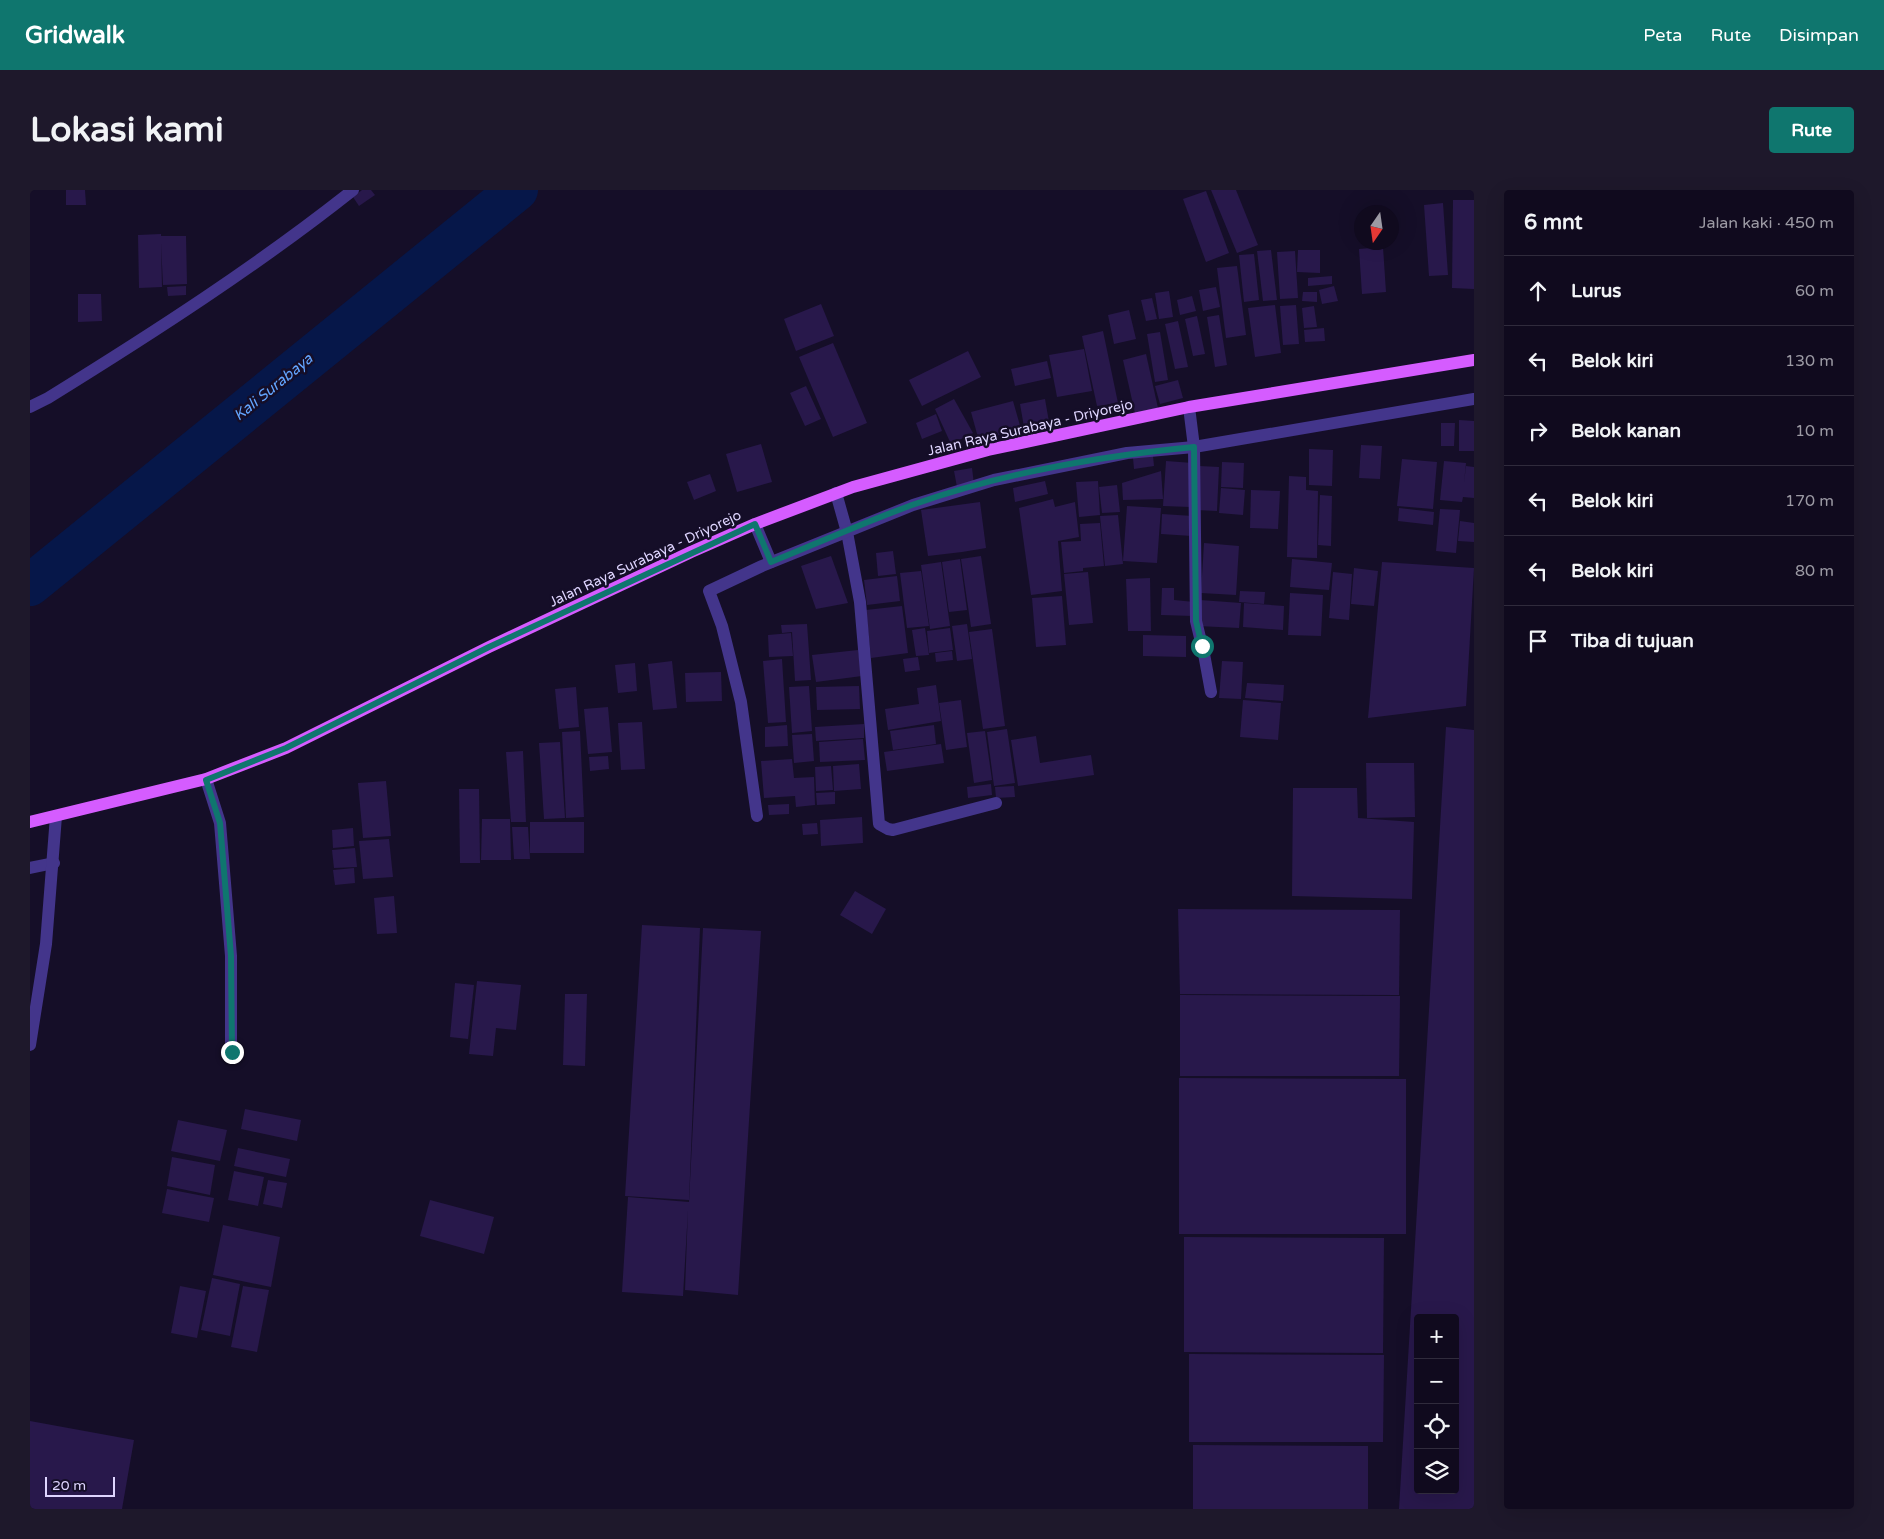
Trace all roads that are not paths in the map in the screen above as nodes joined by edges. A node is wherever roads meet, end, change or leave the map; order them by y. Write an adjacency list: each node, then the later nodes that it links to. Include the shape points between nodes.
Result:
1 (354, 190): 4 (street, via 153,333)
2 (1474, 360): 5 (main road, Jalan Raya Surabaya - Driyorejo)
3 (1474, 399): 6 (street)
4 (30, 407)
5 (1189, 407): 6 (street); 7 (main road, Jalan Raya Surabaya - Driyorejo, via 988,450)
6 (1194, 447): 9 (street, via 1127,454 994,480 913,505); 11 (street, via 1196,621)
7 (836, 493): 8 (main road, Jalan Raya Surabaya - Driyorejo); 9 (street)
8 (755, 524): 10 (street); 12 (main road, Jalan Raya Surabaya - Driyorejo, via 489,647 286,748)
9 (847, 532): 10 (street); 13 (street, via 860,602 879,824 893,830)
10 (771, 562): 15 (street, via 709,591 722,626 741,702)
11 (1211, 692)
12 (206, 780): 14 (main road, Jalan Raya Surabaya - Driyorejo); 20 (street, via 220,823 231,956)
13 (996, 803)
14 (56, 816): 16 (main road, Jalan Raya Surabaya - Driyorejo); 17 (street)
15 (757, 816)
16 (30, 822)
17 (54, 863): 18 (street); 19 (street, via 46,944)
18 (30, 868)
19 (30, 1045)
20 (232, 1052)

